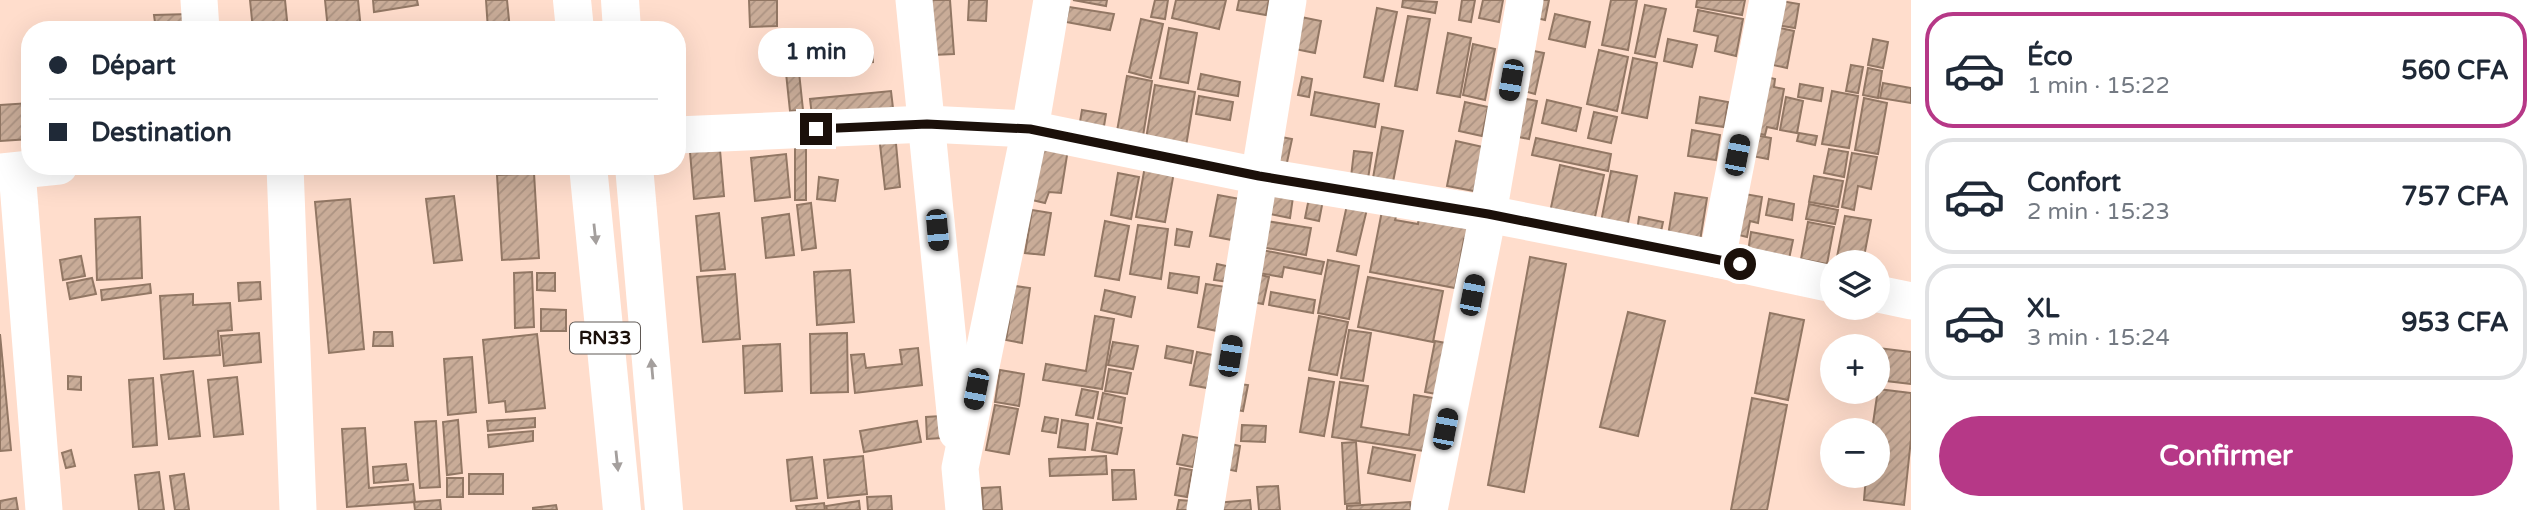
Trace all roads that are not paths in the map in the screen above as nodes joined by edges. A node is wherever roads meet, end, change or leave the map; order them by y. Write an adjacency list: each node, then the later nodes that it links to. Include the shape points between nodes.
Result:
1 (199, 0): 9 (street)
2 (572, 0): 10 (main road)
3 (620, 0): 11 (main road)
4 (914, 0): 12 (street)
5 (1052, 0): 13 (street)
6 (1288, 0): 19 (street)
7 (1525, 0): 20 (street)
8 (1768, 0): 21 (street)
9 (200, 21)
10 (574, 21)
11 (621, 21)
12 (927, 124): 13 (street); 14 (street); 25 (street)
13 (1030, 129): 19 (street); 25 (street)
14 (686, 135)
15 (9, 172): 26 (street)
16 (285, 175): 27 (street)
17 (589, 175): 28 (main road, RN33, one-way to 28)
18 (635, 175): 29 (main road, RN33, one-way to 18)
19 (1259, 176): 20 (street); 31 (street)
20 (1488, 214): 21 (street); 32 (street)
21 (1717, 259): 22 (street)
22 (1820, 281)
23 (1890, 297): 24 (street)
24 (1911, 301)
25 (960, 468): 30 (street)
26 (44, 510)
27 (298, 510)
28 (622, 510)
29 (664, 510)
30 (964, 510)
31 (1205, 510)
32 (1429, 510)

